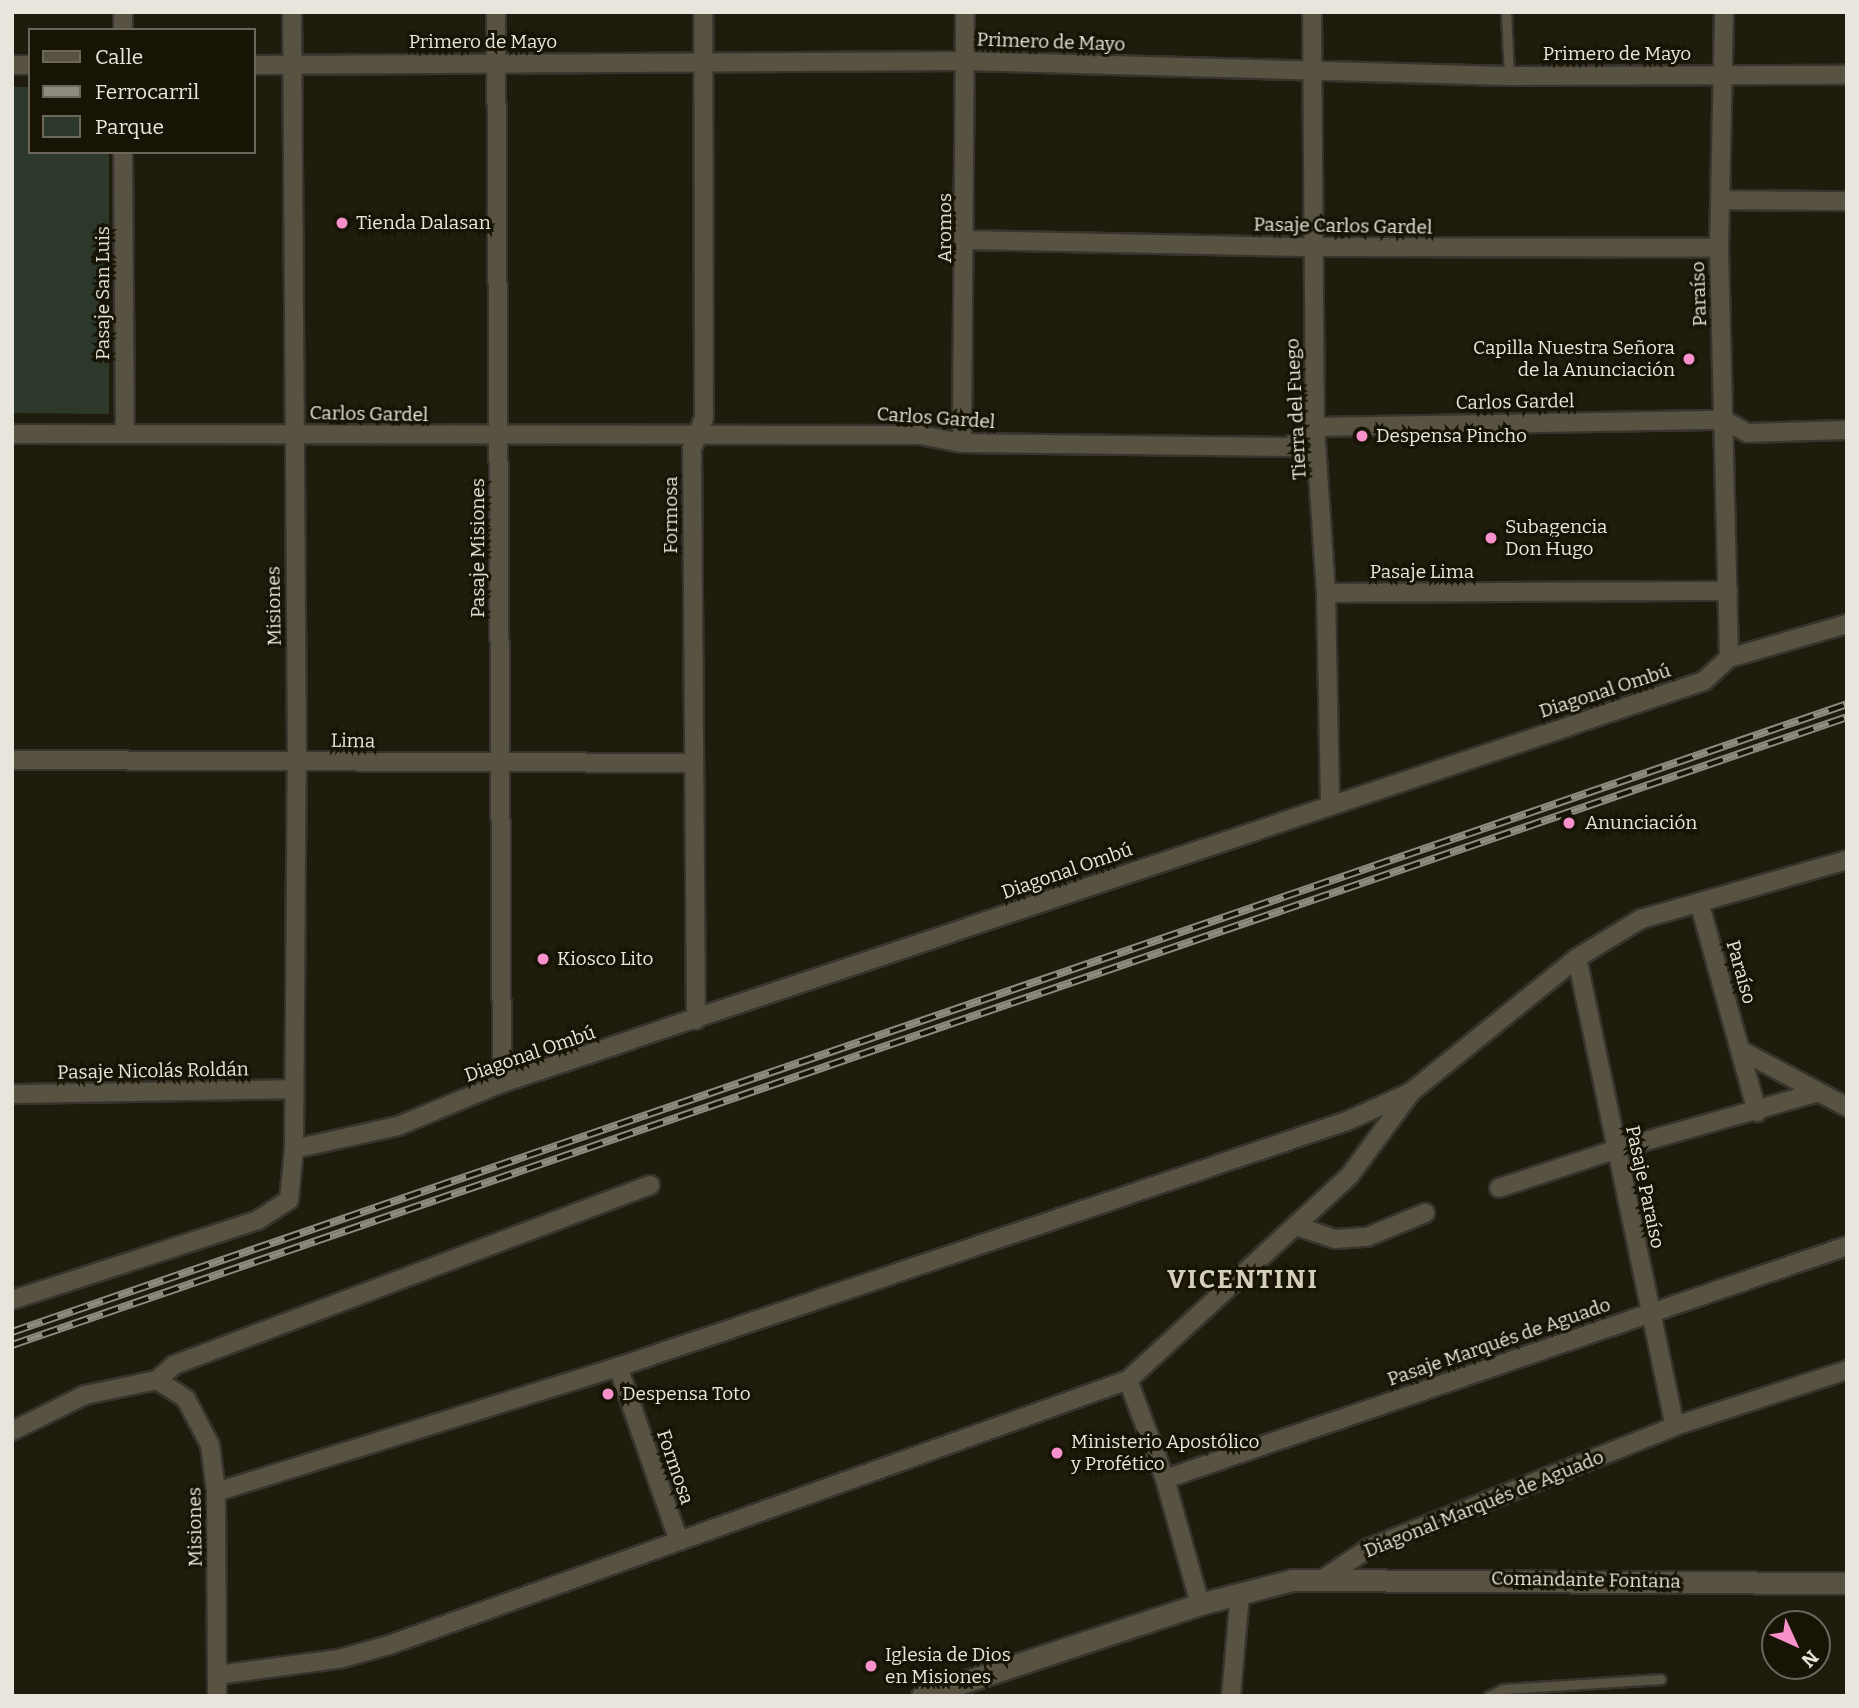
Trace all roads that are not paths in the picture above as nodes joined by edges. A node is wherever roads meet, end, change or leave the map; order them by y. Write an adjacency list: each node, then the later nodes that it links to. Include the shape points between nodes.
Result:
1 (292, 12): 12 (street, Misiones)
2 (496, 12): 9 (street, Pasaje Misiones)
3 (703, 12): 10 (street, Formosa)
4 (965, 12): 8 (street, Aromos)
5 (1311, 12): 13 (street, Tierra del Fuego)
6 (1506, 12): 16 (lane)
7 (1724, 12): 14 (street, Paraíso)
8 (965, 61): 10 (street, Primero de Mayo); 13 (street, Primero de Mayo); 20 (street, Aromos)
9 (497, 62): 10 (street, Primero de Mayo); 12 (street, Primero de Mayo); 30 (street, Pasaje Misiones)
10 (703, 63): 29 (street, Formosa, via 704,417)
11 (256, 65): 12 (street, Primero de Mayo)
12 (291, 65): 28 (street, Misiones)
13 (1312, 71): 16 (street, Primero de Mayo); 21 (street, Tierra del Fuego)
14 (1724, 75): 15 (street, Primero de Mayo); 16 (street, Primero de Mayo); 18 (street, Paraíso)
15 (1847, 75)
16 (1509, 76)
17 (123, 154): 27 (street, Pasaje San Luis)
18 (1721, 200): 19 (street); 22 (street, Paraíso)
19 (1847, 201)
20 (967, 240): 21 (street, Pasaje Carlos Gardel); 31 (street, Aromos)
21 (1313, 247): 22 (street, Pasaje Carlos Gardel); 24 (street, Tierra del Fuego)
22 (1719, 248): 23 (street, Paraíso)
23 (1724, 420): 24 (street, Carlos Gardel); 25 (street, Carlos Gardel, via 1747,433); 32 (street, Paraíso)
24 (1315, 427): 31 (street, Carlos Gardel, via 1289,447); 33 (street, Tierra del Fuego)
25 (1847, 430)
26 (12, 434): 27 (street, Carlos Gardel)
27 (125, 434): 28 (street, Carlos Gardel)
28 (293, 434): 30 (street, Carlos Gardel); 37 (street, Misiones)
29 (697, 435): 30 (street, Carlos Gardel); 31 (street, Carlos Gardel, via 920,435); 38 (street, Formosa, via 692,449)
30 (499, 436): 39 (street, Pasaje Misiones)
31 (962, 443)
32 (1728, 591): 33 (street, Pasaje Lima); 35 (street, Paraíso)
33 (1326, 593): 40 (street, Tierra del Fuego)
34 (1847, 624): 35 (street, Diagonal Ombú)
35 (1729, 657): 40 (street, Diagonal Ombú, via 1704,681)
36 (12, 760): 37 (street, Lima)
37 (297, 761): 39 (street, Lima); 47 (street, Misiones)
38 (693, 763): 39 (street, Lima); 44 (street, Formosa)
39 (500, 764): 46 (street, Pasaje Misiones)
40 (1330, 803): 44 (street, Diagonal Ombú)
41 (1847, 860): 42 (street)
42 (1700, 905): 43 (street, via 1641,919); 45 (street, Paraíso)
43 (1577, 958): 48 (street); 54 (street, Pasaje Paraíso)
44 (696, 1020): 46 (street, Diagonal Ombú)
45 (1742, 1051): 49 (street); 52 (street, Paraíso)
46 (502, 1083): 53 (street, Diagonal Ombú, via 398,1126)
47 (294, 1089): 50 (street, Pasaje Nicolás Roldán); 53 (street, Misiones)
48 (1411, 1092): 58 (street, via 1350,1175); 62 (street, via 1347,1121)
49 (1816, 1093): 51 (street); 52 (street)
50 (12, 1094)
51 (1847, 1107)
52 (1758, 1112): 54 (street)
53 (294, 1149): 60 (street, Misiones, via 289,1200 258,1220)
54 (1614, 1150): 56 (street); 61 (street, Pasaje Paraíso)
55 (650, 1185): 64 (street, via 174,1365)
56 (1499, 1188)
57 (1425, 1213): 58 (street, via 1367,1237 1335,1239)
58 (1296, 1226): 65 (street)
59 (1847, 1246): 61 (street, Pasaje Marqués de Aguado)
60 (12, 1300)
61 (1650, 1311): 66 (street, Pasaje Paraíso); 68 (street, Pasaje Marqués de Aguado)
62 (618, 1367): 69 (street); 70 (street, Formosa)
63 (1847, 1370): 66 (street, Diagonal Marqués de Aguado)
64 (157, 1380): 67 (street, via 85,1395); 69 (street, Misiones, via 186,1399 210,1445)
65 (1128, 1380): 68 (street); 70 (street)
66 (1675, 1426): 71 (street, Diagonal Marqués de Aguado, via 1369,1548)
67 (12, 1431)
68 (1165, 1479): 74 (street)
69 (216, 1492): 75 (street, Misiones)
70 (679, 1541): 75 (street, via 340,1659)
71 (1326, 1577): 72 (street, Comandante Fontana); 73 (street, Diagonal Marqués de Aguado)
72 (1847, 1583)
73 (1240, 1593): 74 (street, Diagonal Marqués de Aguado); 79 (street)
74 (1200, 1604): 78 (street, Diagonal Marqués de Aguado)
75 (217, 1675): 77 (street, Misiones)
76 (1661, 1679): 80 (lane, via 1503,1689)
77 (217, 1696)
78 (922, 1696)
79 (1231, 1696)
80 (1489, 1696)

